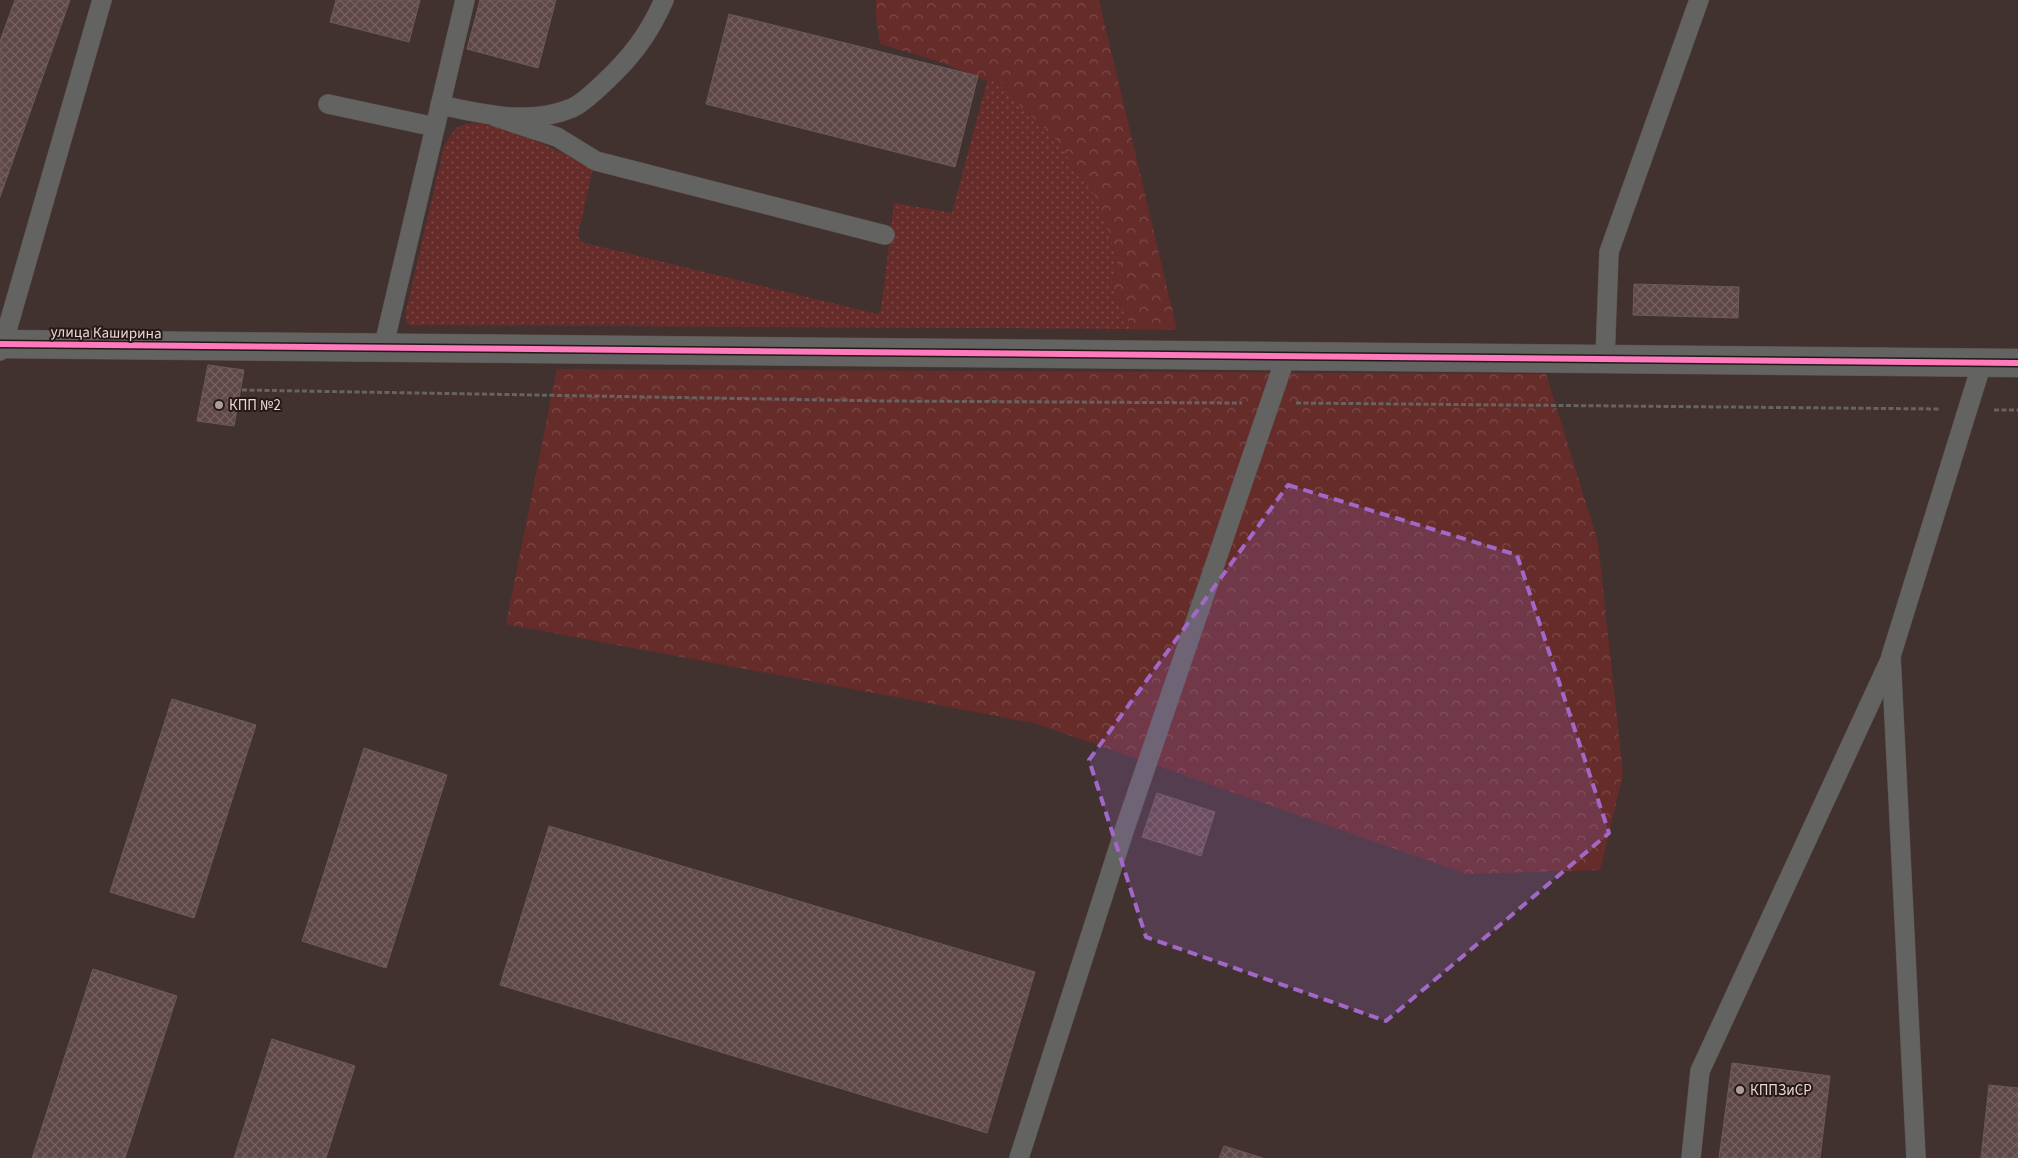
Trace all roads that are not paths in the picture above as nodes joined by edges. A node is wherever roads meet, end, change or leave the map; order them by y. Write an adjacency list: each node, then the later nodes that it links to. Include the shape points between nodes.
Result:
1 (102, 0): 10 (lane)
2 (465, 0): 6 (lane)
3 (664, 0): 7 (lane, via 636,50 604,84 573,108 541,116)
4 (1698, 0): 13 (lane, via 1610,252)
5 (328, 104): 8 (lane)
6 (440, 105): 7 (lane); 8 (lane)
7 (496, 117): 9 (lane, via 556,137 596,161)
8 (436, 127): 11 (lane)
9 (885, 235)
10 (1, 347): 11 (street, улица Каширина)
11 (384, 349): 12 (street, улица Каширина)
12 (1286, 356): 13 (street, улица Каширина); 17 (lane, via 1127,823)
13 (1605, 359): 14 (street, улица Каширина)
14 (1982, 363): 15 (street, улица Каширина); 16 (lane)
15 (2018, 363)
16 (1891, 656): 18 (lane, via 1700,1071); 19 (lane)
17 (1018, 1158)
18 (1691, 1158)
19 (1916, 1158)

